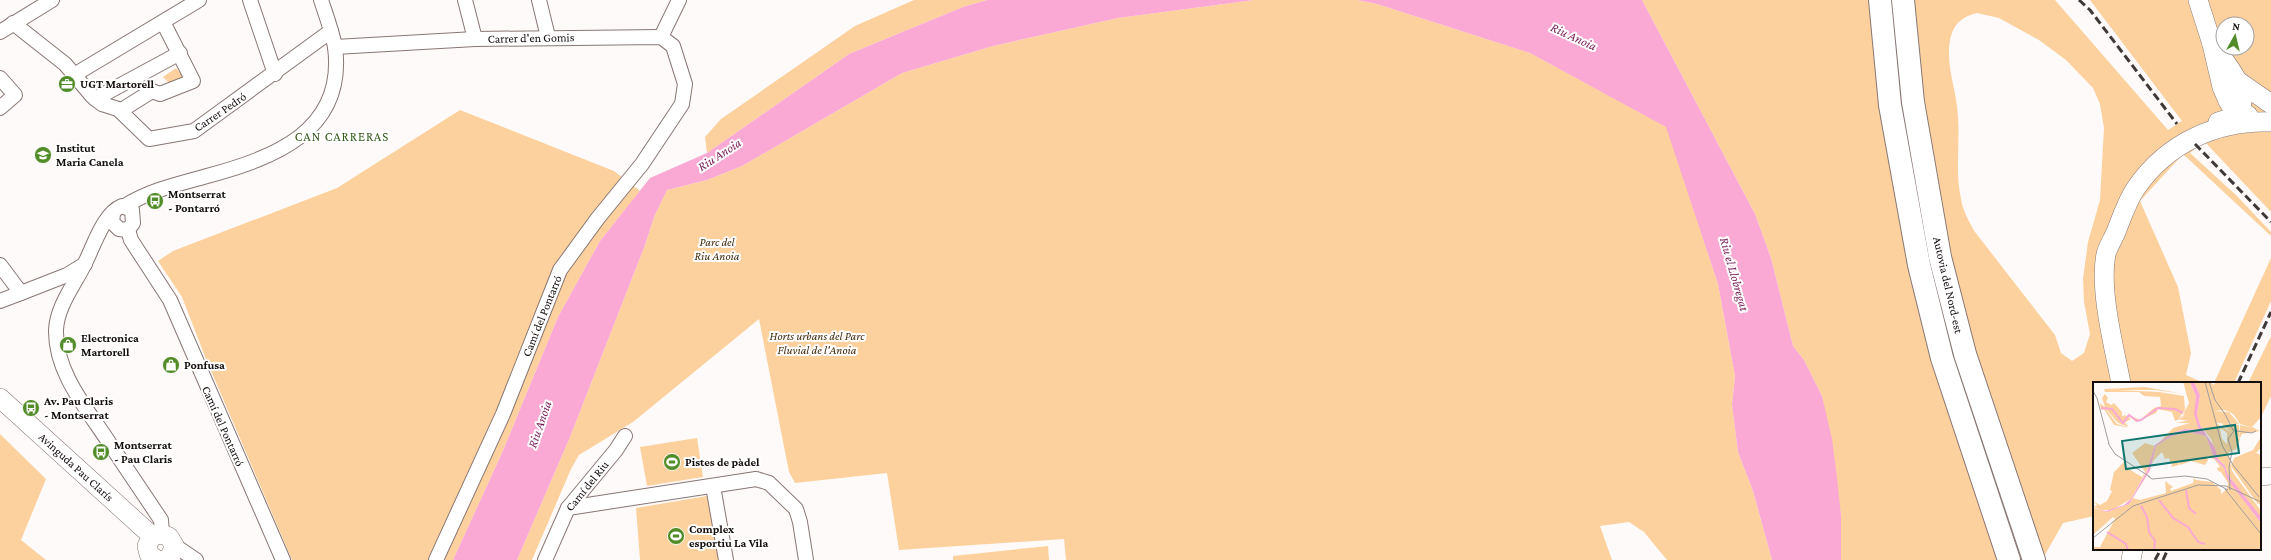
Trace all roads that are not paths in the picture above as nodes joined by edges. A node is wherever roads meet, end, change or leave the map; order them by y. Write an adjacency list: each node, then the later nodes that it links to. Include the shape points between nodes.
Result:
1 (52, 0): 12 (street)
2 (199, 0): 11 (street)
3 (250, 0): 20 (street)
4 (321, 0): 13 (street)
5 (465, 0): 17 (street)
6 (539, 0): 15 (street)
7 (679, 0): 16 (street)
8 (1880, 0): 56 (highway, Autovia del Nord-est, via 1890,105 1919,265 1942,358)
9 (1903, 0): 57 (highway, Autovia del Nord-est, via 1913,102 1940,257 1965,354)
10 (2198, 0): 23 (main road, via 2212,44)
11 (163, 22): 19 (street); 21 (street)
12 (13, 23): 14 (street); 21 (street, Carrer Pedró, via 65,64)
13 (331, 31): 18 (street); 20 (street, Carrer Pedró)
14 (0, 32)
15 (548, 37): 16 (street, Carrer d'en Gomis); 17 (street, Carrer d'en Gomis)
16 (661, 37): 52 (street, Camí del Pontarró, via 674,46 685,84 685,94 678,112 642,164 560,270 503,414)
17 (475, 39): 18 (street, Carrer d'en Gomis)
18 (335, 47): 31 (street, via 335,80 331,99 325,111 306,131 270,155 252,163)
19 (180, 53): 24 (street); 26 (street, via 193,81 160,94 152,91)
20 (275, 74): 26 (street, Carrer Pedró, via 194,131 149,139)
21 (74, 75): 24 (street, Carrer Pedró)
22 (0, 78): 25 (street, via 15,95)
23 (2230, 84): 27 (main road, via 2241,98); 28 (main road); 29 (main road)
24 (95, 99): 26 (street, Carrer Pedró)
25 (0, 108)
26 (120, 111)
27 (2239, 112): 28 (main road); 29 (main road); 30 (main road, via 2232,118 2211,124 2178,140)
28 (2271, 115): 30 (main road, via 2206,132 2180,145)
29 (2210, 118): 36 (main road, via 2163,141 2137,166 2114,202 2106,228)
30 (2160, 160): 36 (main road, via 2144,177 2128,201)
31 (159, 191): 32 (street, via 145,194); 34 (street, via 146,201)
32 (125, 206): 33 (street, via 118,207); 34 (street, via 132,210)
33 (113, 214): 34 (street, via 112,222); 35 (street, via 101,227)
34 (127, 225): 35 (street); 51 (street, Camí del Pontarró, via 131,240 170,300)
35 (99, 234): 37 (street)
36 (2106, 253): 41 (main road, via 2106,294)
37 (85, 264): 39 (street, via 67,275); 48 (street, via 60,310 56,330 58,349 74,390 161,520)
38 (0, 265): 39 (street)
39 (21, 293): 40 (street)
40 (0, 301)
41 (2121, 382)
42 (0, 398): 48 (main road, Avinguda Pau Clarís)
43 (625, 436): 47 (street, Camí del Riu)
44 (2271, 476): 45 (street)
45 (2261, 477)
46 (713, 486): 47 (street); 54 (street); 55 (street, via 756,479 769,483 796,509)
47 (568, 508): 53 (street, Camí del Riu)
48 (165, 550): 50 (street)
49 (2133, 550): 58 (main road)
50 (196, 560)
51 (283, 560)
52 (436, 560)
53 (545, 560)
54 (726, 560)
55 (806, 560)
56 (2009, 560)
57 (2034, 560)
58 (2131, 560)

